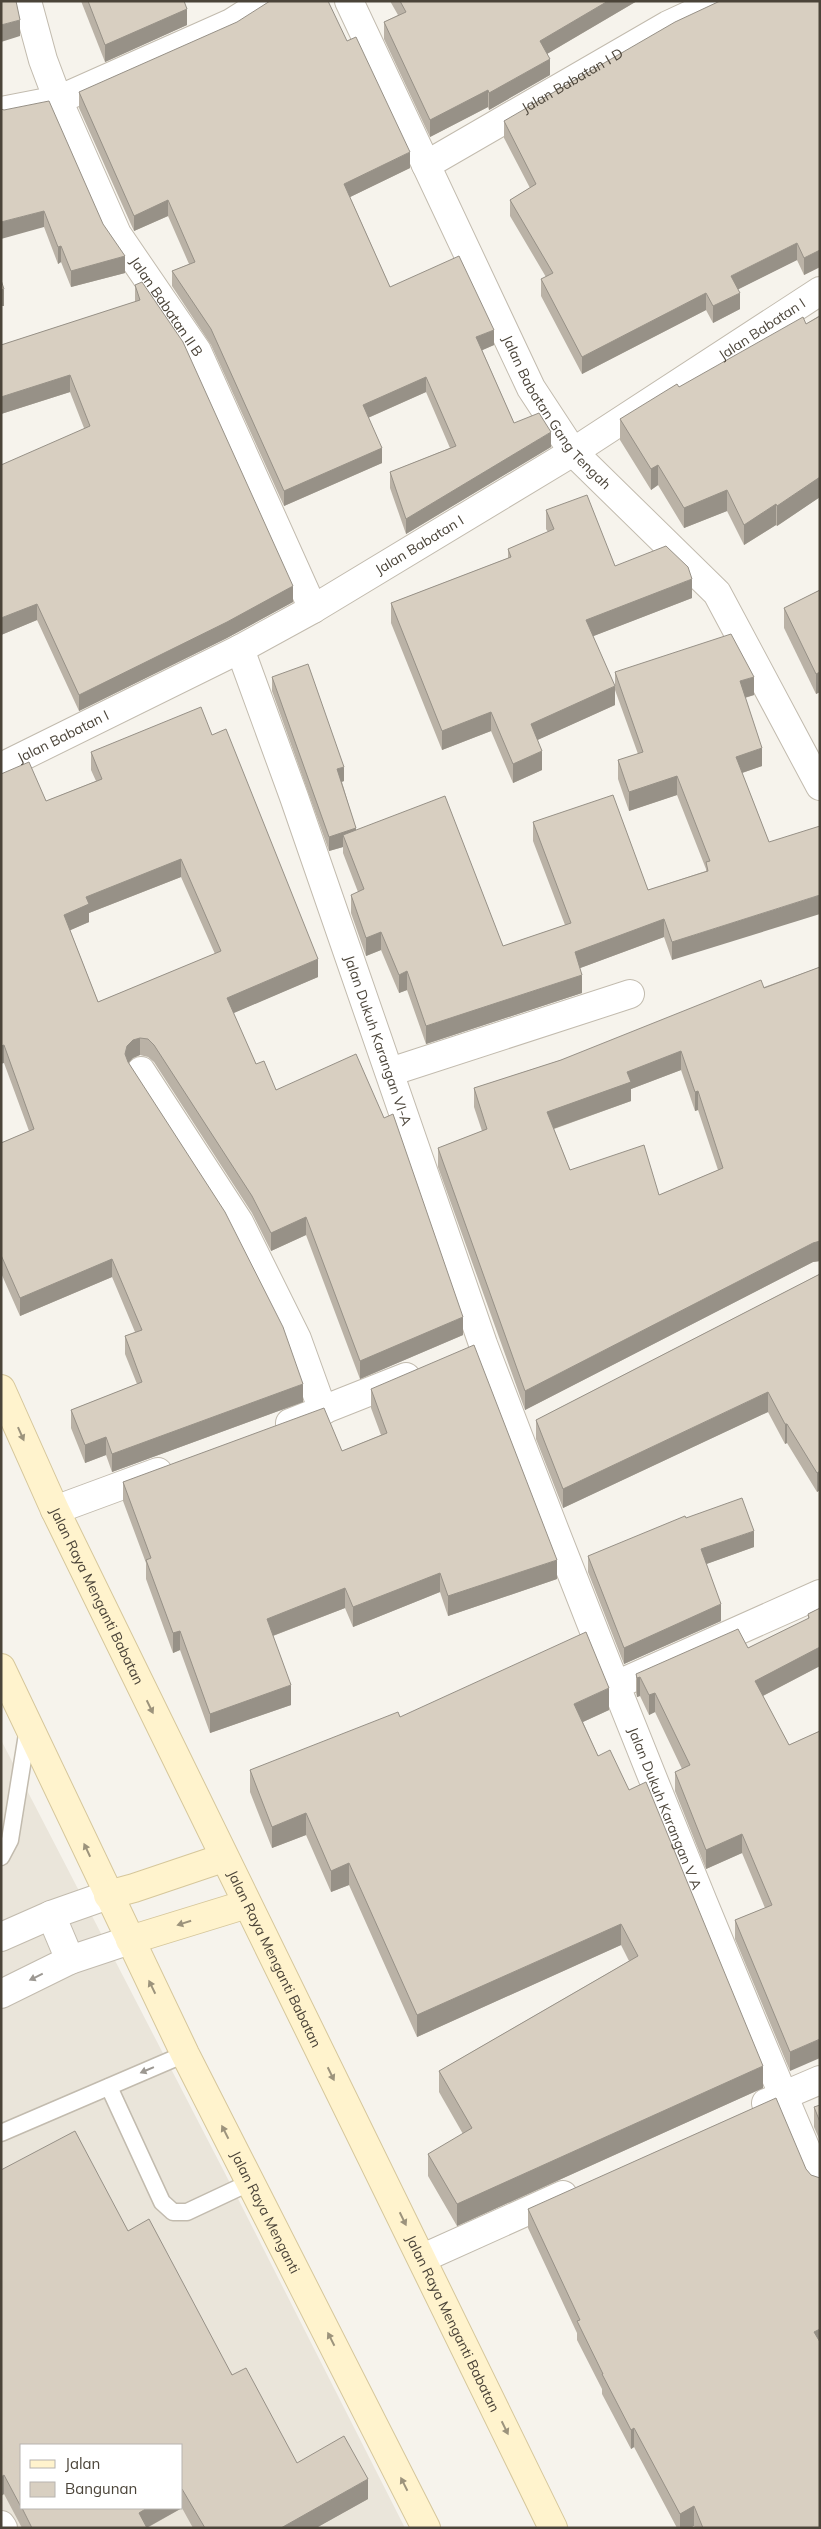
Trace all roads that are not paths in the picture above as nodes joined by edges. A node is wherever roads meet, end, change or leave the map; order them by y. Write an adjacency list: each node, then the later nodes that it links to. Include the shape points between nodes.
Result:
1 (27, 1): 5 (street, Jalan Babatan II B)
2 (266, 1): 5 (street, via 231,23)
3 (349, 1): 7 (street, Jalan Babatan Gang Tengah)
4 (720, 1): 7 (street, Jalan Babatan I D, via 668,25)
5 (51, 81): 6 (street); 10 (street, Jalan Babatan II B, via 117,234 197,351)
6 (1, 111)
7 (426, 165): 9 (street, Jalan Babatan Gang Tengah, via 531,388)
8 (820, 291): 9 (street, Jalan Babatan I)
9 (573, 452): 10 (street, Jalan Babatan I); 13 (street, Jalan Babatan Gang Tengah, via 717,593)
10 (313, 609): 11 (street, Jalan Babatan I)
11 (240, 649): 12 (street, Jalan Babatan I); 16 (street, Jalan Dukuh Karangan VI-A)
12 (1, 767)
13 (820, 786)
14 (630, 994): 16 (street)
15 (141, 1070): 21 (street, via 239,1222 296,1339)
16 (390, 1072): 17 (street, Jalan Dukuh Karangan VI-A)
17 (483, 1344): 18 (street); 24 (street, Jalan Dukuh Karangan VI-A)
18 (457, 1356)
19 (430, 1367): 21 (street)
20 (1, 1389): 26 (main road, Jalan Raya Menganti Babatan, one-way to 26)
21 (323, 1411): 23 (street)
22 (542, 1419): 24 (street)
23 (268, 1431)
24 (516, 1432): 29 (street, Jalan Dukuh Karangan V A)
25 (184, 1462): 26 (street)
26 (55, 1510): 32 (main road, Jalan Raya Menganti Babatan, one-way to 32)
27 (820, 1594): 29 (street)
28 (1, 1668): 30 (main road)
29 (614, 1686): 43 (street, Jalan Dukuh Karangan V A)
30 (29, 1727): 31 (lane, via 10,1840); 33 (main road, one-way to 30)
31 (1, 1857)
32 (223, 1858): 33 (main road); 34 (main road, Jalan Raya Menganti Babatan)
33 (108, 1894): 35 (street); 37 (main road, Jalan Raya Menganti)
34 (247, 1904): 37 (main road, one-way to 37); 49 (main road, Jalan Raya Menganti Babatan, one-way to 49)
35 (51, 1915): 36 (street); 38 (street)
36 (1, 1937)
37 (140, 1937): 38 (street); 40 (main road, Jalan Raya Menganti, one-way to 37)
38 (70, 1960): 39 (street, one-way to 39)
39 (1, 1994)
40 (185, 2054): 42 (lane, one-way to 42); 46 (main road, Jalan Raya Menganti, one-way to 40)
41 (820, 2080): 43 (street)
42 (109, 2087): 45 (lane); 46 (lane, via 162,2202 173,2212 187,2212)
43 (783, 2096): 44 (street); 47 (street, Jalan Dukuh Karangan V A)
44 (747, 2112)
45 (1, 2133)
46 (251, 2182): 50 (main road, Jalan Raya Menganti, one-way to 46)
47 (820, 2182)
48 (586, 2184): 49 (street)
49 (423, 2258): 51 (main road, Jalan Raya Menganti Babatan, one-way to 51)
50 (426, 2528)
51 (553, 2528)

